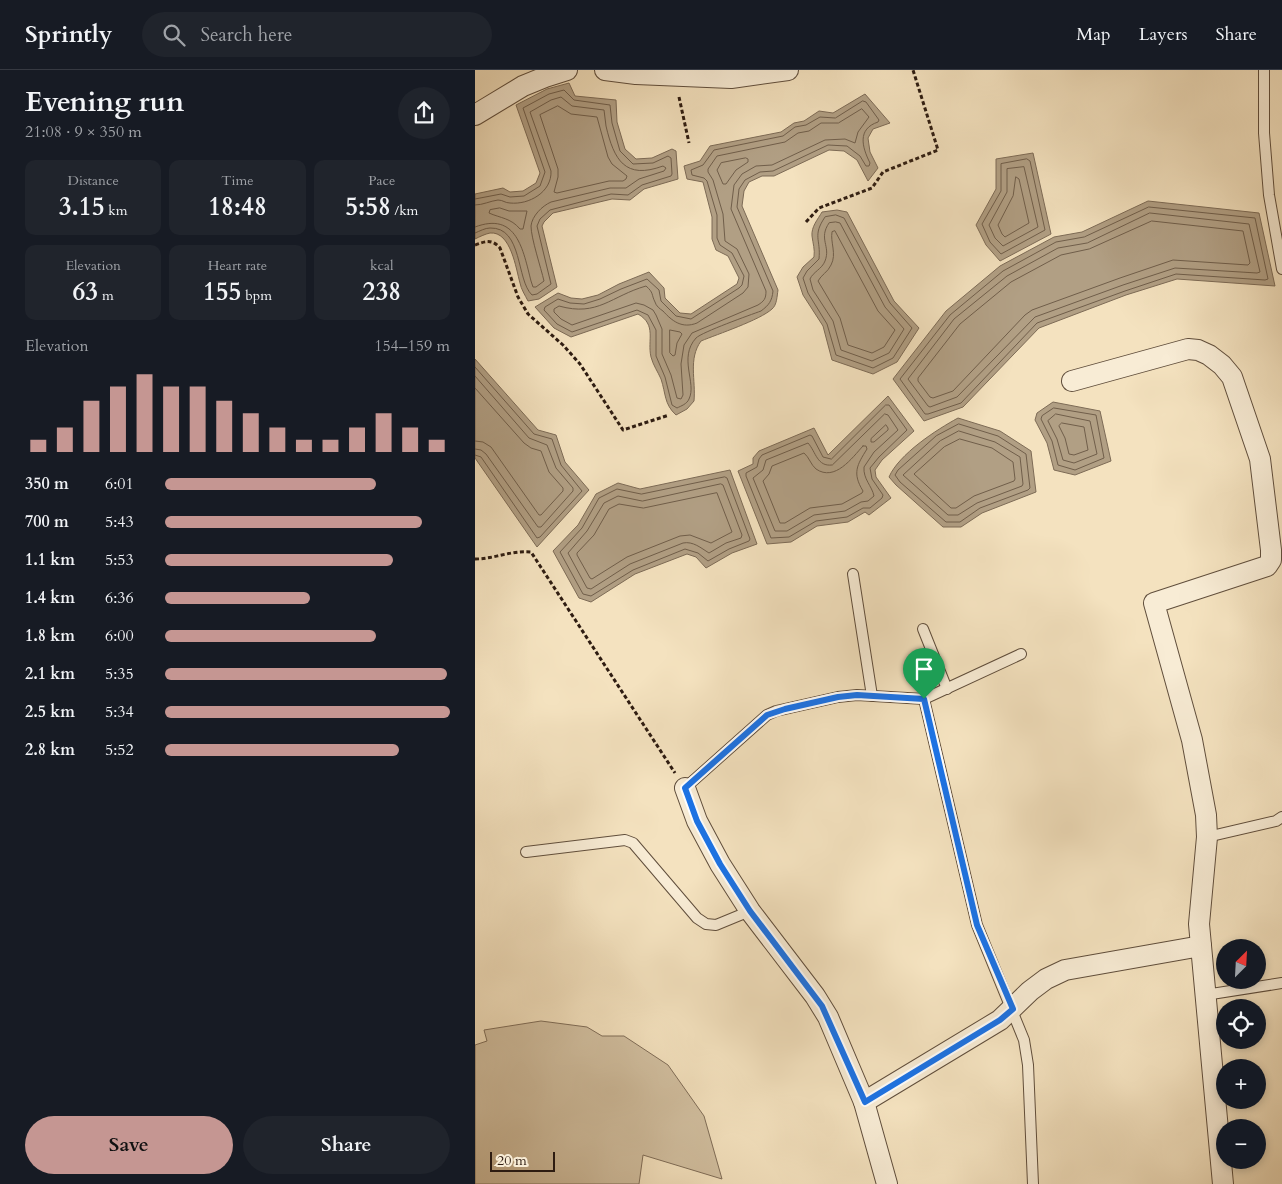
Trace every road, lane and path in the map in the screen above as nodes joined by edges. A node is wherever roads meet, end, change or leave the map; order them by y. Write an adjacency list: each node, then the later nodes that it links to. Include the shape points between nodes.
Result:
1 (567, 70): 7 (street, via 523,86)
2 (605, 70): 6 (street)
3 (788, 70): 6 (street, via 731,78)
4 (913, 70): 9 (path, via 938,150 883,172 871,188 819,208)
5 (1264, 70): 11 (lane, via 1269,196)
6 (675, 76): 8 (path)
7 (475, 115)
8 (689, 143)
9 (806, 222)
10 (475, 245): 13 (path, via 488,241 501,248 518,297 528,314 580,364 623,430)
11 (1282, 269)
12 (1072, 381): 23 (street, via 1188,348 1198,350 1222,365 1232,377 1256,444 1263,476 1271,560 1267,566 1153,603 1192,740 1204,799)
13 (669, 415)
14 (475, 559): 21 (path, via 531,552)
15 (853, 574): 19 (lane)
16 (923, 629): 18 (lane)
17 (1021, 654): 18 (lane)
18 (947, 689): 20 (lane)
19 (872, 696): 20 (lane); 21 (lane, via 838,697 767,715)
20 (924, 699): 29 (lane, via 977,925)
21 (685, 788): 25 (street, via 708,844)
22 (1282, 817): 23 (lane)
23 (1207, 837): 26 (street, via 1199,915)
24 (526, 852): 25 (lane, via 625,840 633,843 697,918 706,924 715,925)
25 (750, 911): 30 (street, via 822,1006)
26 (1201, 946): 28 (street); 29 (street, via 1065,970 1046,979)
27 (1282, 983): 28 (lane)
28 (1205, 995): 33 (street)
29 (1013, 1009): 30 (street); 32 (lane, via 1024,1040 1028,1065)
30 (865, 1102): 31 (street)
31 (887, 1184)
32 (1033, 1184)
33 (1223, 1184)

